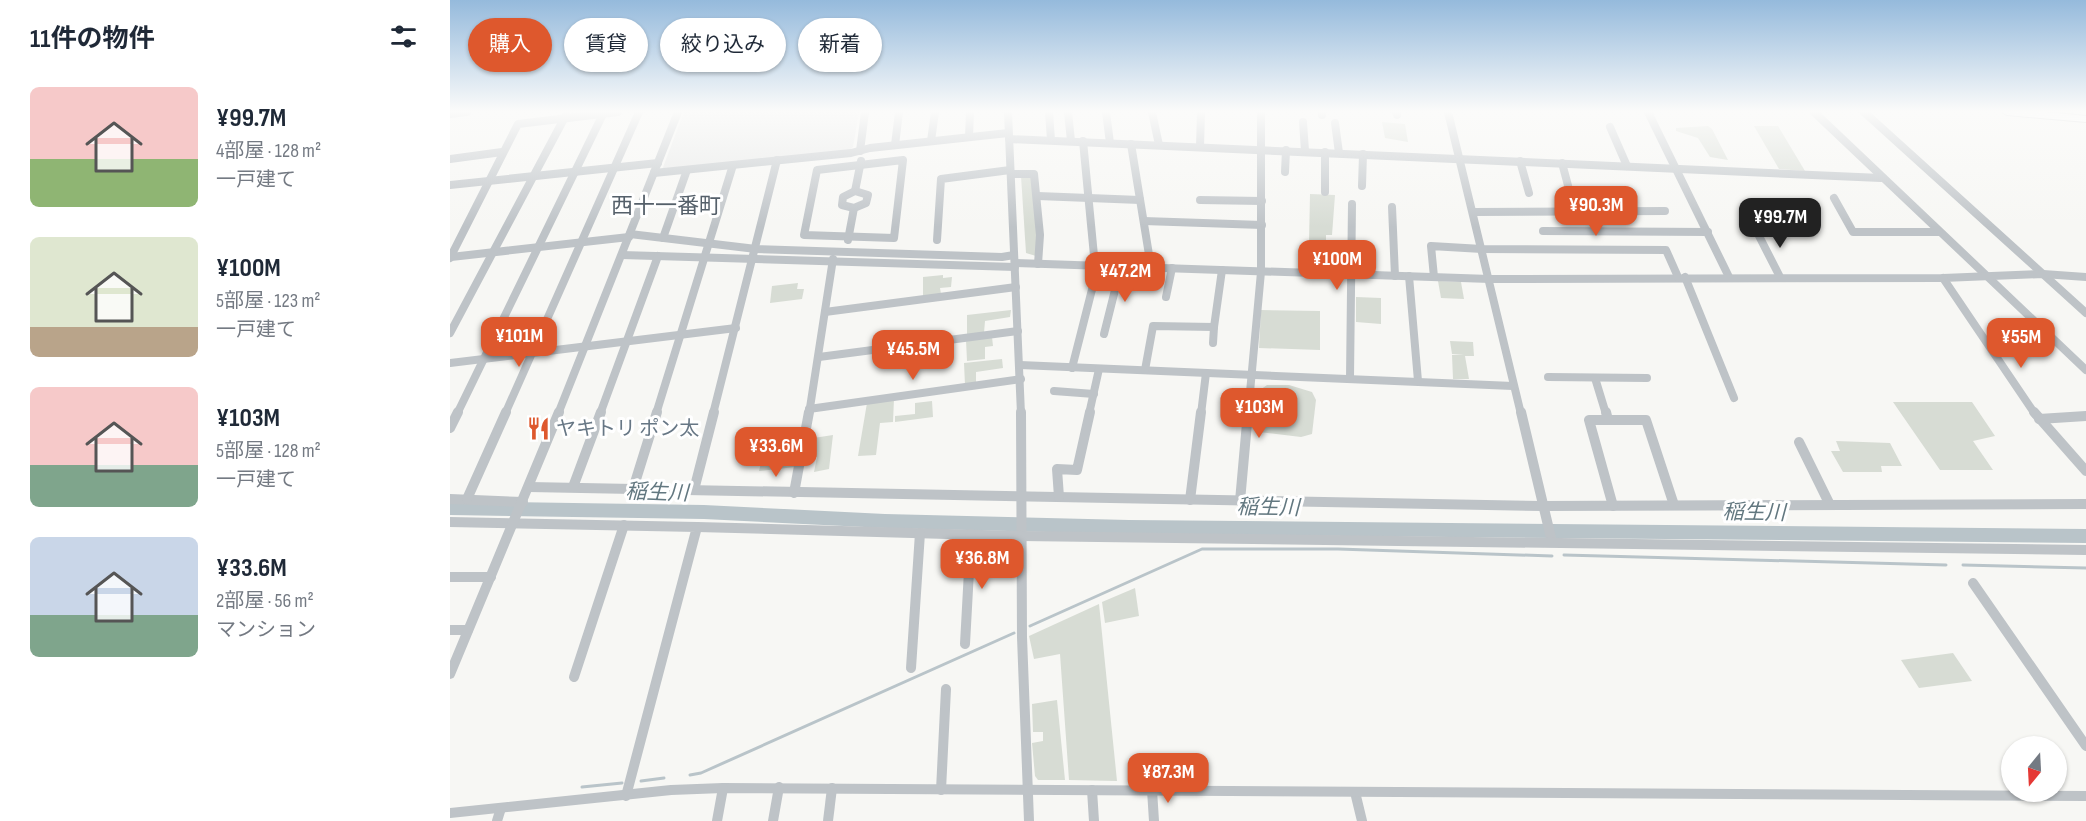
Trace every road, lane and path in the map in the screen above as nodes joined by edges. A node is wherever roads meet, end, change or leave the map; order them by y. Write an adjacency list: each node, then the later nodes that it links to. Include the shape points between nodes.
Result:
1 (547, 150): 39 (street)
2 (586, 150): 35 (street)
3 (622, 150): 32 (street)
4 (663, 150): 27 (street)
5 (865, 150): 17 (street)
6 (1009, 150): 36 (street)
7 (1084, 150): 49 (street)
8 (1132, 150): 51 (street)
9 (1262, 150): 53 (street)
10 (1286, 150): 37 (street)
11 (1292, 150): 18 (street)
12 (1457, 150): 24 (street)
13 (1620, 150): 31 (street)
14 (1667, 150): 33 (street)
15 (1853, 150): 40 (street)
16 (1906, 150): 91 (street)
17 (861, 151): 25 (street); 30 (street)
18 (1305, 151): 20 (street)
19 (502, 152): 23 (street); 41 (street)
20 (1325, 152): 21 (street); 45 (street)
21 (1339, 153): 22 (street)
22 (1363, 154): 24 (street); 43 (street)
23 (450, 159)
24 (1459, 159): 26 (street); 57 (street)
25 (777, 160): 29 (street); 72 (street)
26 (1520, 161): 28 (street); 46 (street)
27 (658, 163): 32 (street); 38 (street)
28 (1562, 163): 31 (street); 47 (street)
29 (732, 165): 34 (street); 70 (street)
30 (860, 165): 44 (street); 66 (street, via 817,170 804,235); 66 (street, via 903,160 894,238)
31 (1627, 166): 33 (street)
32 (615, 167): 35 (street); 69 (street)
33 (1676, 168): 40 (street); 62 (street)
34 (687, 170): 38 (street); 67 (street)
35 (576, 171): 39 (street); 71 (street)
36 (1010, 172): 48 (street, via 1034,174); 68 (street, via 941,179); 83 (street)
37 (1285, 172)
38 (654, 173): 65 (street)
39 (533, 176): 41 (street); 75 (street)
40 (1881, 178): 64 (street)
41 (490, 180): 42 (street); 77 (street)
42 (450, 185)
43 (1362, 186)
44 (855, 191): 56 (street, via 868,197); 56 (street, via 846,194 841,203)
45 (1325, 192)
46 (1529, 193)
47 (1570, 193)
48 (1038, 196): 49 (street); 84 (street)
49 (1089, 198): 51 (street); 85 (street)
50 (1834, 198): 64 (street, via 1853,232)
51 (1140, 200): 59 (street)
52 (1200, 200): 53 (street)
53 (1262, 201): 60 (street)
54 (1352, 204): 92 (street)
55 (1392, 207): 93 (street)
56 (854, 208): 66 (street)
57 (1473, 212): 58 (street); 73 (street)
58 (1665, 212)
59 (1144, 221): 60 (street); 87 (street)
60 (1262, 225): 90 (street)
61 (1543, 231): 62 (street)
62 (1708, 232): 97 (street)
63 (1757, 232): 98 (street)
64 (1939, 232): 99 (street)
65 (629, 236): 67 (street); 69 (street); 78 (street)
66 (848, 237): 76 (street)
67 (663, 238): 70 (street)
68 (937, 240)
69 (581, 242): 71 (street); 116 (street)
70 (709, 245): 72 (street); 80 (street)
71 (539, 247): 75 (street); 118 (street)
72 (756, 249): 74 (street); 81 (street)
73 (1482, 249): 95 (street, via 1431,246); 96 (street, via 1666,250); 102 (street)
74 (835, 251): 76 (street); 82 (street)
75 (494, 252): 77 (street); 110 (street)
76 (846, 252): 83 (street, via 1002,257)
77 (451, 254)
78 (622, 255): 79 (street); 115 (street)
79 (658, 256): 80 (street); 113 (street)
80 (705, 257): 81 (street); 112 (street)
81 (753, 260): 82 (street); 108 (street)
82 (833, 262): 83 (street); 105 (street)
83 (1015, 262): 84 (street); 103 (street)
84 (1038, 264): 85 (street)
85 (1096, 266): 86 (street); 121 (street)
86 (1121, 266): 87 (street); 111 (street)
87 (1151, 267): 88 (street)
88 (1172, 268): 89 (street); 104 (street)
89 (1222, 270): 90 (street); 107 (street)
90 (1261, 272): 92 (street); 126 (street)
91 (2043, 274): 99 (street); 100 (street); 106 (street)
92 (1350, 275): 93 (street); 128 (street)
93 (1395, 276): 94 (street)
94 (1409, 276): 95 (street); 132 (street)
95 (1434, 277): 102 (street)
96 (1682, 277): 97 (street); 102 (street); 136 (street)
97 (1729, 277): 98 (street)
98 (1780, 277): 101 (street)
99 (1987, 277): 101 (street); 124 (street)
100 (2086, 277)
101 (1943, 278): 139 (street)
102 (1490, 279): 133 (street)
103 (1016, 287): 105 (street); 109 (street)
104 (1166, 297)
105 (825, 312): 117 (street)
106 (2086, 313)
107 (1214, 327): 114 (street); 123 (street, via 1153,326)
108 (736, 328): 112 (street); 147 (street)
109 (1018, 331): 117 (street); 120 (street)
110 (450, 333)
111 (1104, 334)
112 (681, 335): 113 (street); 146 (street)
113 (626, 341): 115 (street); 145 (street)
114 (1213, 343)
115 (585, 347): 116 (street); 144 (street)
116 (533, 353): 118 (street); 152 (street)
117 (819, 357): 137 (street)
118 (485, 358): 119 (street); 141 (street)
119 (450, 363)
120 (1020, 365): 121 (street); 131 (street)
121 (1072, 368): 122 (street)
122 (1099, 369): 123 (street); 135 (street)
123 (1144, 370): 125 (street)
124 (2086, 370)
125 (1206, 373): 126 (street); 153 (street)
126 (1252, 375): 128 (street); 154 (street)
127 (1548, 376): 129 (street)
128 (1350, 378): 132 (street)
129 (1595, 378): 130 (street); 140 (street)
130 (1647, 378)
131 (1021, 379): 137 (street); 149 (street)
132 (1418, 381): 133 (street)
133 (1512, 386): 159 (street)
134 (1054, 391): 135 (street)
135 (1094, 394): 150 (street, via 1077,470 1057,469)
136 (1734, 398)
137 (809, 409): 148 (street)
138 (2086, 416): 139 (street)
139 (2039, 419): 143 (street)
140 (1608, 420): 157 (street, via 1646,420); 160 (street, via 1589,420)
141 (450, 428)
142 (1799, 442): 158 (street)
143 (2086, 471)
144 (529, 487): 145 (street); 155 (street)
145 (573, 487): 146 (street)
146 (633, 489): 147 (street)
147 (694, 490): 148 (street)
148 (794, 493): 149 (street)
149 (1023, 497): 150 (street); 165 (street)
150 (1059, 497): 153 (street)
151 (450, 499): 152 (street)
152 (467, 500): 155 (street)
153 (1190, 500): 154 (street)
154 (1240, 501): 159 (street)
155 (523, 503): 161 (street)
156 (2086, 504): 158 (street)
157 (1674, 505): 158 (street); 160 (street)
158 (1830, 505)
159 (1542, 506): 160 (street); 168 (street)
160 (1613, 506)
161 (515, 520): 162 (street); 163 (street); 171 (street)
162 (450, 522)
163 (624, 525): 164 (street); 178 (street)
164 (697, 527): 166 (street); 189 (street)
165 (1021, 532): 167 (street); 168 (street); 187 (street)
166 (920, 533): 167 (street); 176 (street)
167 (971, 534): 175 (street)
168 (1551, 539): 169 (street)
169 (2086, 550)
170 (450, 576): 171 (street)
171 (490, 576): 174 (street)
172 (1974, 583): 180 (street)
173 (450, 630): 174 (street)
174 (468, 630): 177 (street)
175 (965, 644)
176 (911, 668)
177 (450, 674)
178 (574, 677)
179 (946, 689): 184 (street)
180 (2086, 746)
181 (779, 787): 182 (street); 183 (street); 195 (street)
182 (723, 788): 189 (street); 194 (street)
183 (832, 788): 184 (street); 196 (street)
184 (941, 790): 187 (street)
185 (1092, 790): 186 (street); 187 (street); 198 (street)
186 (1152, 790): 188 (street); 199 (street)
187 (1028, 791): 197 (street)
188 (1355, 792): 190 (street); 200 (street)
189 (627, 796): 191 (street)
190 (2086, 796)
191 (501, 808): 192 (street); 193 (street)
192 (450, 813)
193 (497, 821)
194 (717, 821)
195 (773, 821)
196 (828, 821)
197 (1029, 821)
198 (1094, 821)
199 (1154, 821)
200 (1362, 821)

